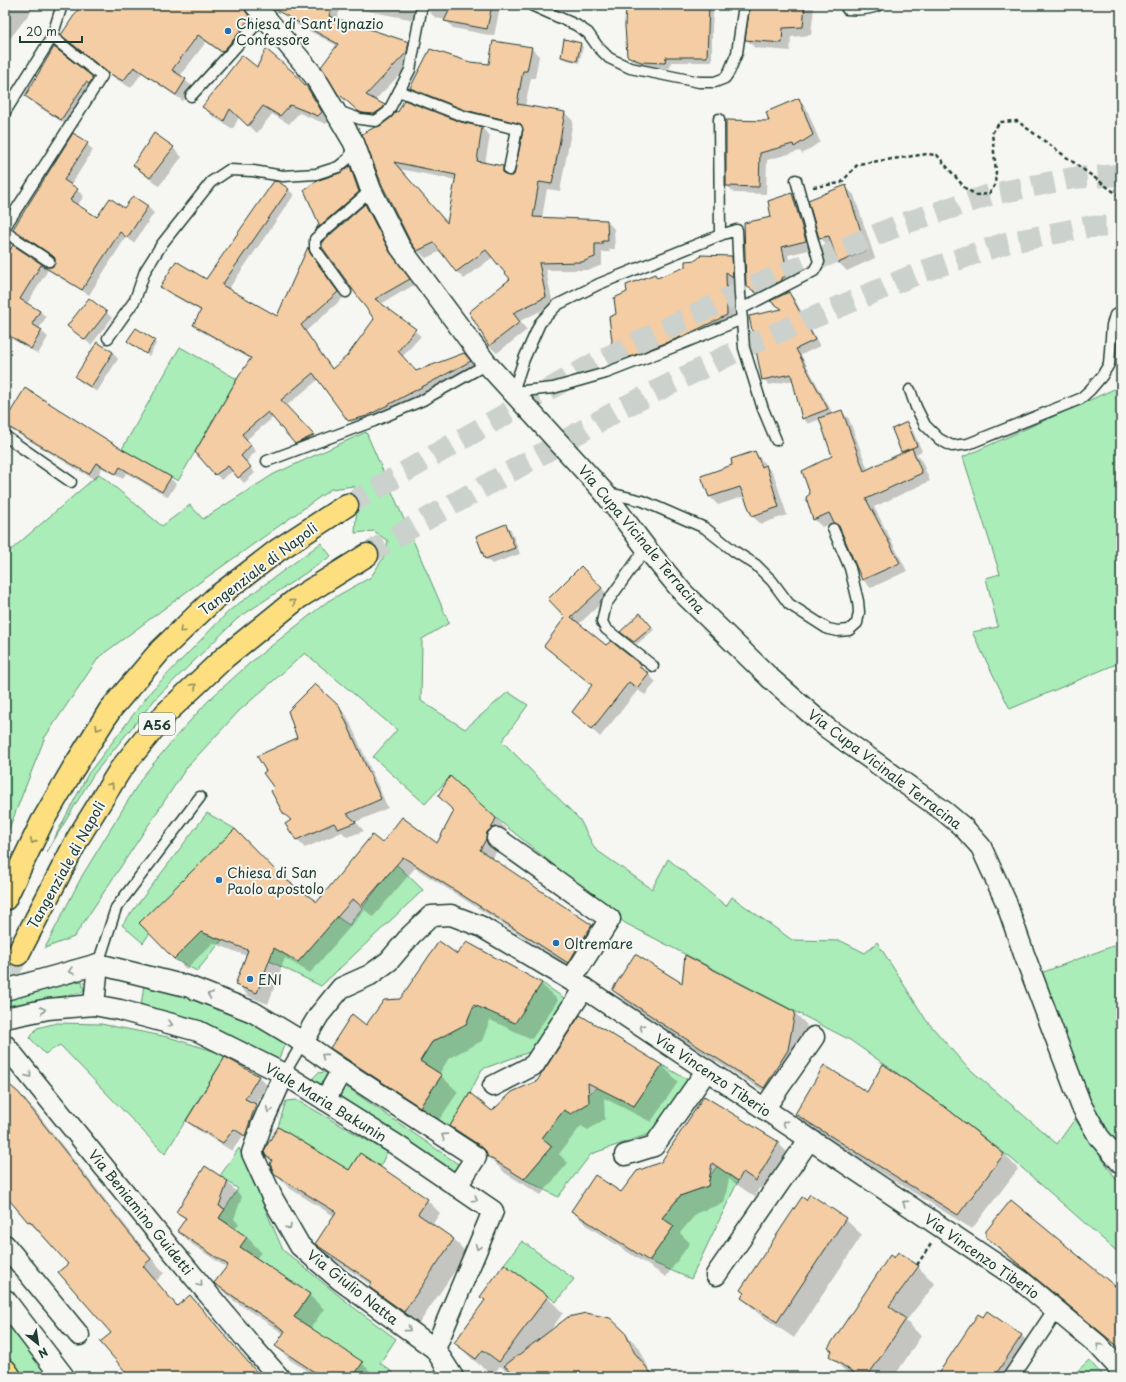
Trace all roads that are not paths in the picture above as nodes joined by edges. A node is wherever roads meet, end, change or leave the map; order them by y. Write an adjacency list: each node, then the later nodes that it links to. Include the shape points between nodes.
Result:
1 (62, 5): 8 (lane)
2 (422, 5): 9 (lane, via 410,70)
3 (531, 5): 4 (lane, via 576,25 588,33 609,58 630,68 699,82 715,82 725,78 729,72 737,53)
4 (744, 5)
5 (845, 5): 6 (lane, via 847,9 858,10)
6 (879, 5)
7 (259, 10): 10 (lane); 11 (street, Via Cupa Vicinale Terracina, via 315,77)
8 (52, 37): 12 (lane); 18 (lane, via 102,76)
9 (399, 92): 11 (lane, via 388,112 376,121 360,119); 15 (lane, via 463,116 517,129)
10 (192, 96)
11 (334, 110): 14 (street, Via Cupa Vicinale Terracina)
12 (5, 112)
13 (719, 119): 20 (lane)
14 (354, 144): 17 (street, Via Cupa Vicinale Terracina); 25 (lane, via 349,158 338,167 316,174 283,176 229,170 212,182 162,244 145,271 135,300)
15 (509, 170)
16 (796, 180): 24 (lane, via 819,262 814,271)
17 (371, 190): 22 (lane, via 315,239 315,249); 26 (street, Via Cupa Vicinale Terracina, via 400,247)
18 (5, 227)
19 (5, 232): 21 (lane)
20 (720, 235): 24 (lane, via 737,230); 28 (lane, via 599,284 557,305 540,322)
21 (49, 261)
22 (346, 292)
23 (1121, 312): 27 (lane, via 1115,315 1112,325 1109,364 1102,376 1080,399 968,444 952,446 939,439 925,425)
24 (742, 314): 28 (lane, via 680,344 606,373 553,388); 30 (lane, via 744,348 763,409)
25 (108, 338)
26 (488, 364): 28 (street, Via Cupa Vicinale Terracina); 31 (lane, via 423,400)
27 (910, 390)
28 (513, 392): 33 (street, Via Cupa Vicinale Terracina)
29 (5, 436): 32 (lane)
30 (776, 440)
31 (267, 461)
32 (71, 482)
33 (603, 491): 35 (lane, via 643,501 705,528 756,564 789,604 828,629 849,630 857,623 857,596 850,568); 36 (street, Via Cupa Vicinale Terracina)
34 (347, 505): 41 (highway, Tangenziale di Napoli, one-way to 41, via 278,550 214,600 160,650 110,710 73,769 42,822)
35 (833, 530)
36 (646, 548): 38 (lane, via 606,604 602,622 606,629); 59 (street, Via Cupa Vicinale Terracina, via 684,594 770,678 827,728 945,812 981,847 1006,902 1081,1105 1099,1138)
37 (367, 555): 42 (highway, Tangenziale di Napoli / A56, one-way to 37, via 78,838 120,770 166,713 225,657 298,598)
38 (653, 666)
39 (200, 797): 43 (lane, via 116,908)
40 (497, 838): 44 (street, via 610,919)
41 (5, 899)
42 (18, 954)
43 (98, 964): 45 (street, one-way to 45); 46 (street); 49 (street, one-way to 43, via 254,1012 190,987)
44 (577, 984): 49 (street, Via Vincenzo Tiberio, via 480,926 451,915 431,916 389,961 370,975 341,988); 52 (street, Via Vincenzo Tiberio, one-way to 44); 54 (street, via 534,1065)
45 (5, 990)
46 (94, 1005): 47 (street, Viale Maria Bakunin, one-way to 46, via 48,1009); 53 (street, Viale Maria Bakunin, one-way to 53, via 198,1031)
47 (5, 1018)
48 (814, 1037): 56 (street)
49 (303, 1042): 51 (street, one-way to 49); 53 (lane)
50 (5, 1045): 70 (street, Via Beniamino Guidetti, one-way to 70)
51 (342, 1070): 55 (street); 60 (street, one-way to 51, via 476,1157)
52 (707, 1070): 56 (street, Via Vincenzo Tiberio); 58 (street, via 654,1146)
53 (284, 1074): 55 (street, Viale Maria Bakunin); 66 (street, Via Giulio Natta, one-way to 66, via 252,1153 273,1199 300,1246 340,1280)
54 (493, 1086)
55 (325, 1100): 60 (street, Viale Maria Bakunin)
56 (764, 1109): 57 (street, Via Vincenzo Tiberio, one-way to 56)
57 (809, 1140): 62 (street); 64 (street, Via Vincenzo Tiberio, one-way to 57, via 1020,1280)
58 (625, 1154)
59 (1121, 1163)
60 (457, 1186): 66 (street, Viale Maria Bakunin, one-way to 66, via 493,1211)
61 (5, 1245): 65 (street)
62 (716, 1275)
63 (5, 1301): 69 (main road)
64 (1056, 1310): 72 (street); 73 (street, Via Vincenzo Tiberio, one-way to 64, via 1120,1369 1098,1345)
65 (79, 1335)
66 (435, 1349): 71 (street, Via Giulio Natta)
67 (5, 1370): 68 (highway)
68 (10, 1377)
69 (63, 1377)
70 (279, 1377)
71 (453, 1377)
72 (1011, 1377)
73 (1119, 1377)

